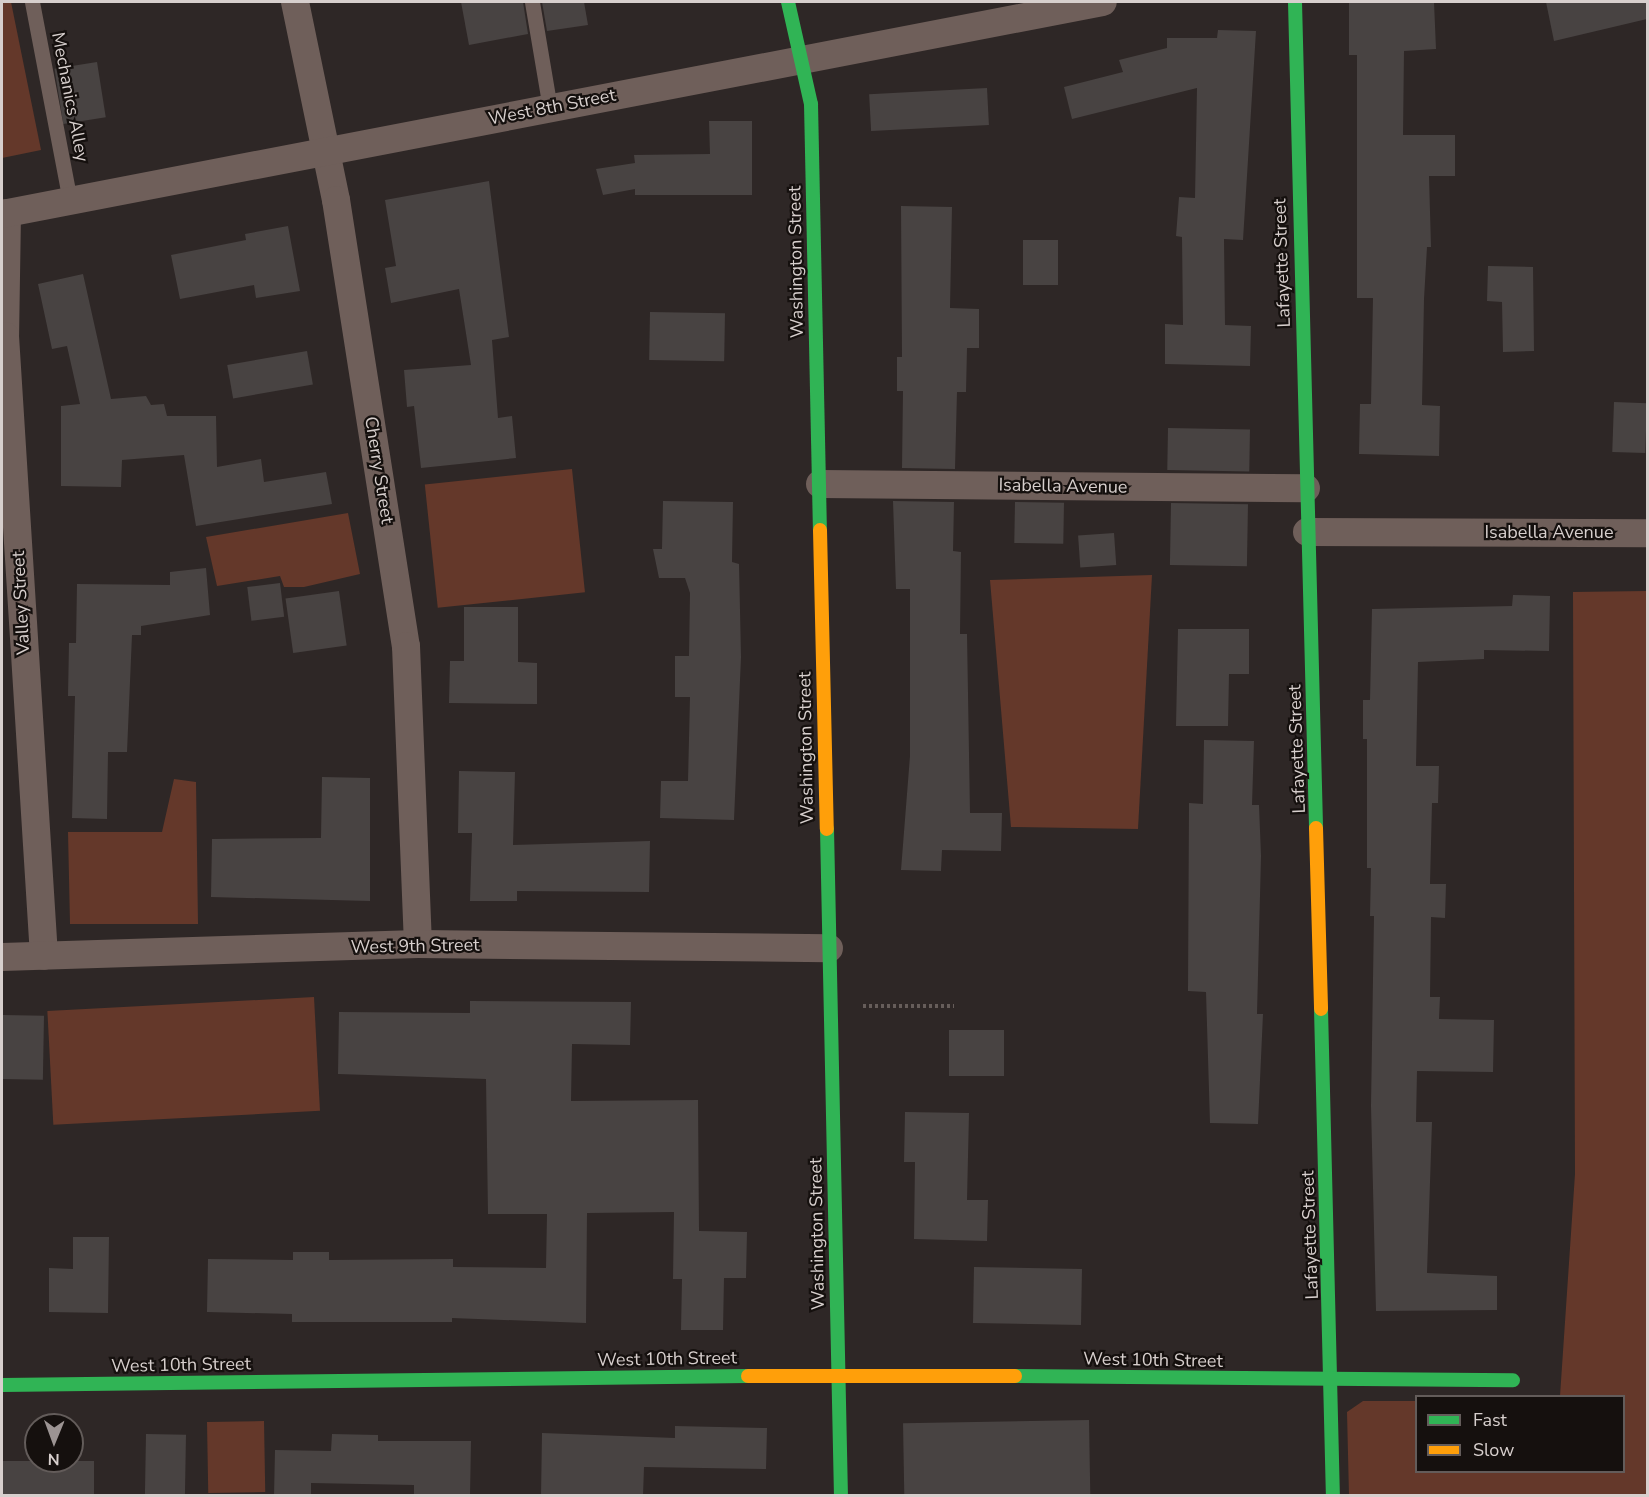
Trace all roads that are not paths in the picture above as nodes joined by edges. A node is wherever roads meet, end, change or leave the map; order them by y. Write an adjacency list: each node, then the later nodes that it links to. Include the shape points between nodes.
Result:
1 (32, 2): 11 (lane, Mechanics Alley)
2 (296, 2): 10 (street, Cherry Street)
3 (532, 2): 9 (lane)
4 (788, 2): 8 (street, Washington Street)
5 (1103, 2): 7 (street, West 8th Street)
6 (1295, 2): 14 (street, Lafayette Street)
7 (1043, 8): 8 (street, West 8th Street)
8 (802, 62): 9 (street, West 8th Street); 13 (street, Washington Street, via 811,104)
9 (550, 108): 10 (street, West 8th Street)
10 (326, 150): 11 (street, West 8th Street); 18 (street, Cherry Street, via 406,646)
11 (70, 201): 12 (street, West 8th Street)
12 (4, 214): 17 (street, Valley Street)
13 (820, 483): 14 (street, Isabella Avenue); 19 (street, Washington Street)
14 (1306, 488): 15 (street, Lafayette Street)
15 (1307, 532): 16 (street, Isabella Avenue); 23 (street, Lafayette Street)
16 (1647, 533)
17 (14, 687): 20 (street, Valley Street)
18 (418, 944): 19 (street, West 9th Street); 20 (street, West 9th Street)
19 (829, 948): 22 (street, Washington Street)
20 (45, 956): 21 (street, West 9th Street)
21 (2, 957)
22 (838, 1375): 23 (street, West 10th Street); 25 (street, West 10th Street); 26 (street, Washington Street)
23 (1332, 1380): 24 (street, West 10th Street); 27 (street, Lafayette Street)
24 (1513, 1380)
25 (2, 1385)
26 (841, 1496)
27 (1333, 1496)

